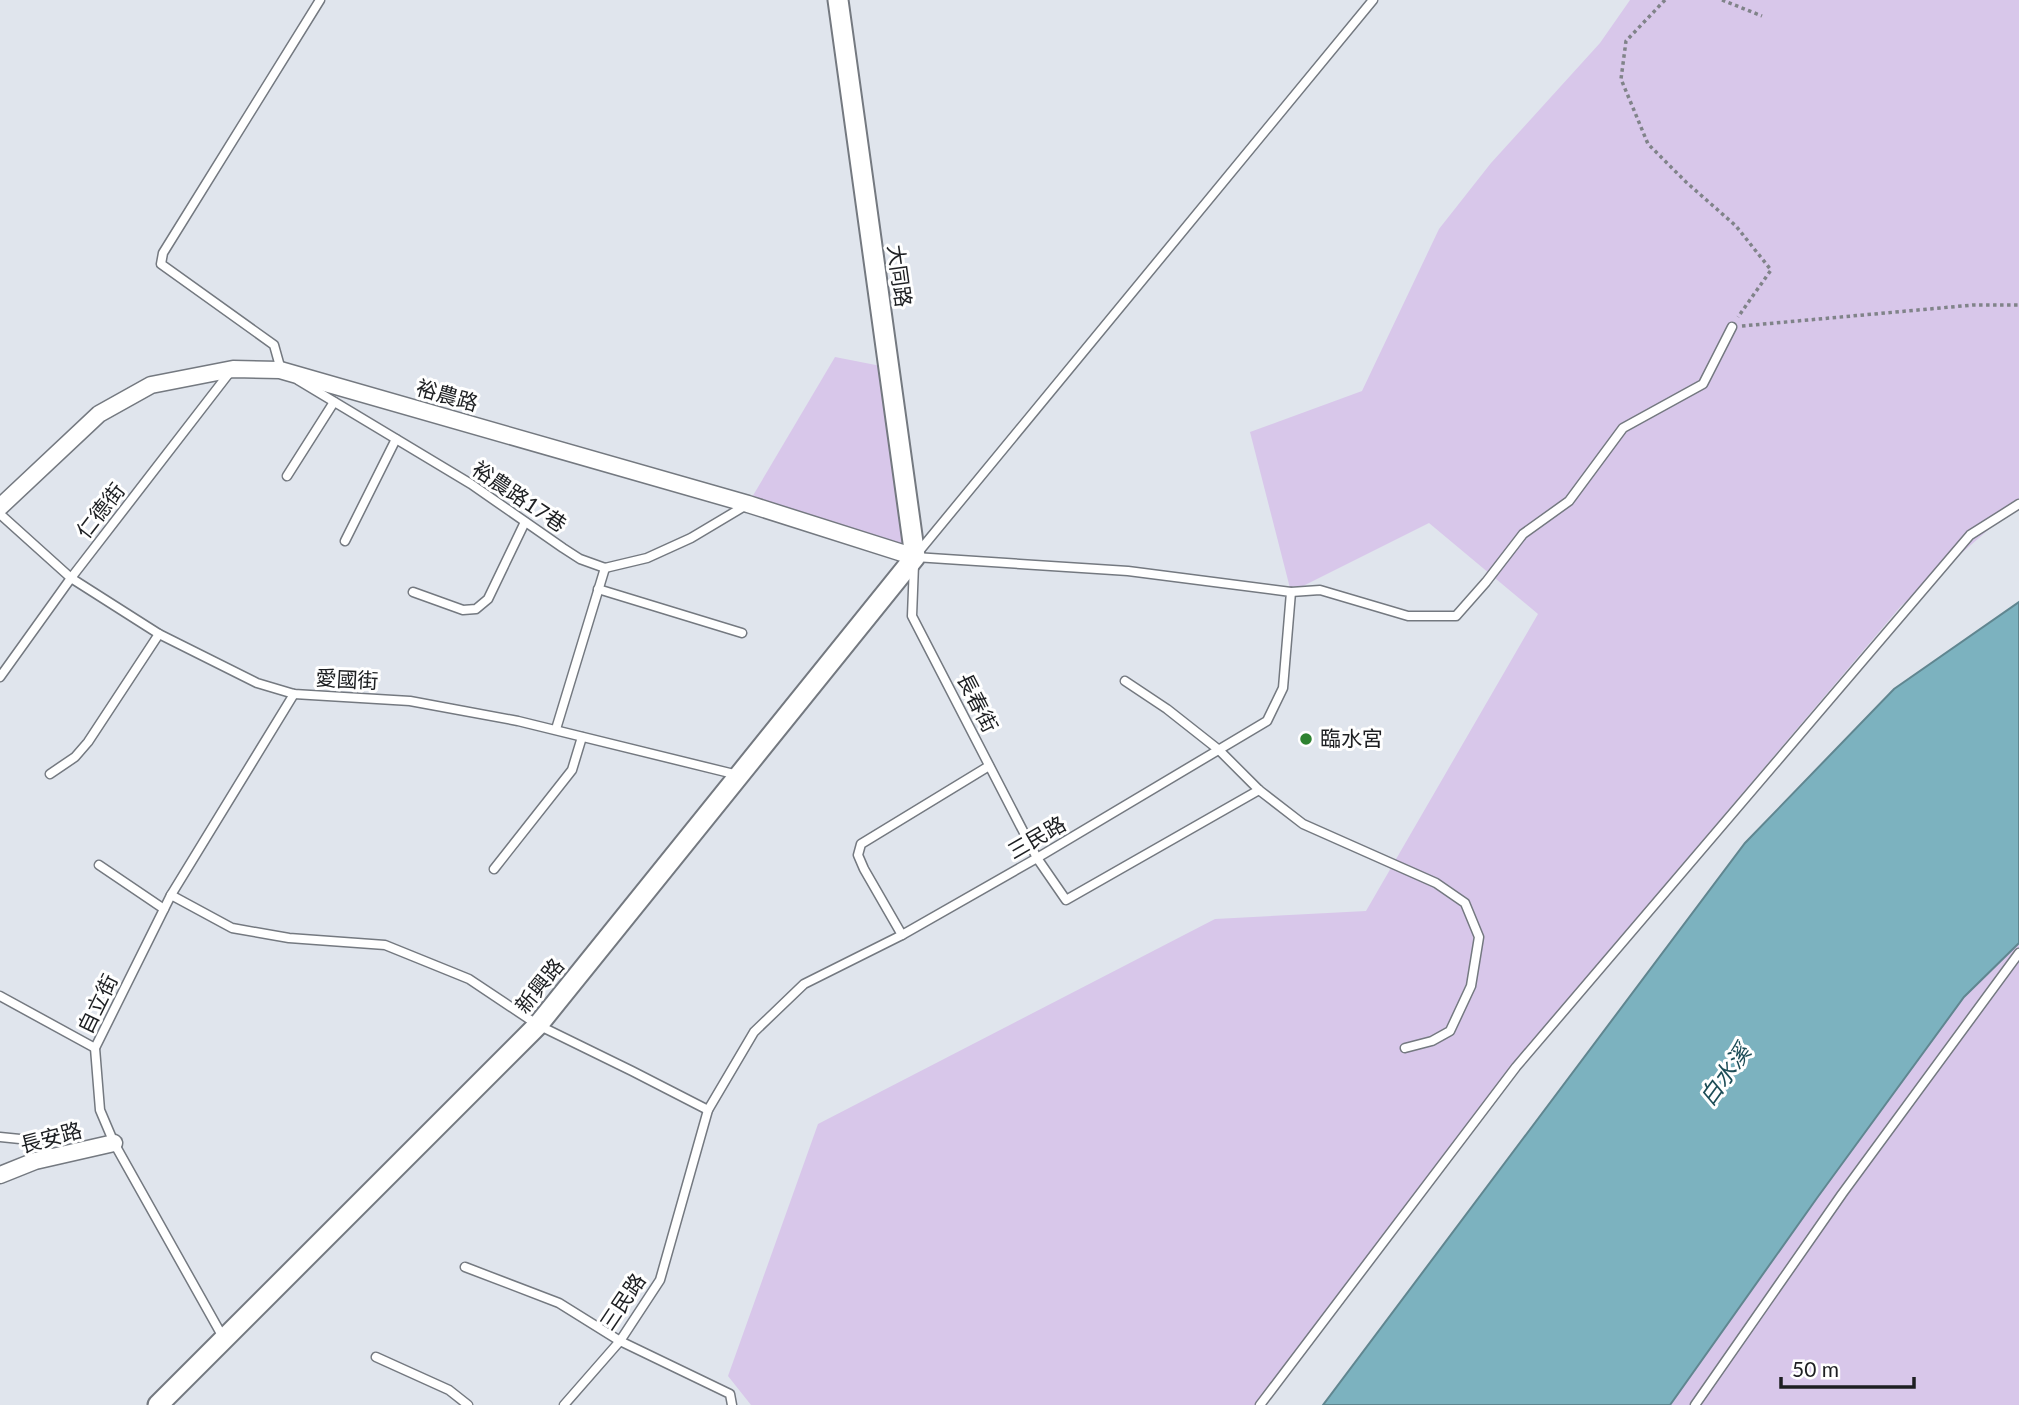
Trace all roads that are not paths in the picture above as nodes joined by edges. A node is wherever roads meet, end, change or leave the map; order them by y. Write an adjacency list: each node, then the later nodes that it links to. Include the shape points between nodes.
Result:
1 (320, 0): 6 (lane, via 163,253 161,264 274,345)
2 (838, 0): 16 (street, 大同路)
3 (1373, 0): 16 (lane)
4 (1732, 327): 21 (lane, via 1703,384 1623,428 1569,500 1523,534 1456,616 1408,617 1320,590)
5 (233, 369): 6 (street, 裕農路); 12 (street, 裕農路, via 151,385 99,414); 18 (lane, 仁德街)
6 (280, 370): 7 (lane, 裕農路17巷); 10 (street, 裕農路)
7 (334, 402): 8 (lane, 裕農路17巷); 9 (lane)
8 (396, 439): 14 (lane, 裕農路17巷); 15 (lane)
9 (287, 476)
10 (748, 504): 16 (street, 裕農路); 17 (lane, via 647,558)
11 (2019, 504): 58 (lane, via 1970,535 1525,1057)
12 (0, 507)
13 (0, 514): 18 (lane, 愛國街)
14 (525, 522): 17 (lane, 裕農路17巷, via 580,559); 20 (lane, via 488,599 477,608 463,610)
15 (345, 541)
16 (915, 557): 21 (lane, via 1128,571); 30 (lane, 長春街, via 912,616); 32 (street, 新興路)
17 (604, 568): 19 (lane)
18 (71, 578): 23 (lane, 愛國街); 24 (lane, 仁德街)
19 (598, 589): 22 (lane); 27 (lane)
20 (413, 592)
21 (1291, 592): 29 (lane, 三民路, via 1283,688 1267,721)
22 (742, 633)
23 (159, 634): 26 (lane, 愛國街, via 257,683); 31 (lane, via 88,742)
24 (0, 677)
25 (1125, 681): 29 (lane)
26 (294, 694): 27 (lane, 愛國街, via 410,701); 37 (lane, 自立街)
27 (556, 729): 28 (lane, 愛國街)
28 (582, 737): 32 (lane, 愛國街); 36 (lane, via 572,771)
29 (1219, 750): 33 (lane); 34 (lane, 三民路)
30 (989, 766): 34 (lane, 長春街); 39 (lane, via 861,844 858,855 864,869)
31 (50, 774)
32 (738, 775): 42 (street, 新興路)
33 (1259, 790): 34 (lane, 長春街, via 1066,900); 44 (lane, via 1303,824 1436,883 1465,903 1479,937 1471,986 1450,1031)
34 (1037, 858): 39 (lane, 三民路)
35 (99, 865): 38 (lane)
36 (494, 869)
37 (171, 895): 38 (lane, 自立街); 42 (lane, via 232,928 385,944 469,979)
38 (164, 909): 43 (lane, 自立街)
39 (902, 935): 45 (lane, 三民路, via 804,984 754,1032)
40 (2019, 953): 59 (lane)
41 (0, 996): 43 (lane)
42 (538, 1025): 45 (lane); 51 (street, 新興路)
43 (95, 1048): 47 (lane, 自立街, via 100,1110)
44 (1405, 1048)
45 (708, 1110): 52 (lane, 三民路, via 660,1280)
46 (0, 1137): 48 (lane, via 20,1139)
47 (114, 1143): 48 (street, 長安路); 51 (lane, 自立街)
48 (57, 1156): 49 (street, 長安路)
49 (0, 1175)
50 (465, 1267): 52 (lane, via 559,1303)
51 (224, 1340): 54 (street, 新興路)
52 (620, 1341): 56 (lane, 三民路); 57 (lane, via 730,1394)
53 (376, 1357): 55 (lane, via 449,1390)
54 (166, 1402)
55 (468, 1405)
56 (565, 1405)
57 (732, 1405)
58 (1260, 1405)
59 (1695, 1405)

